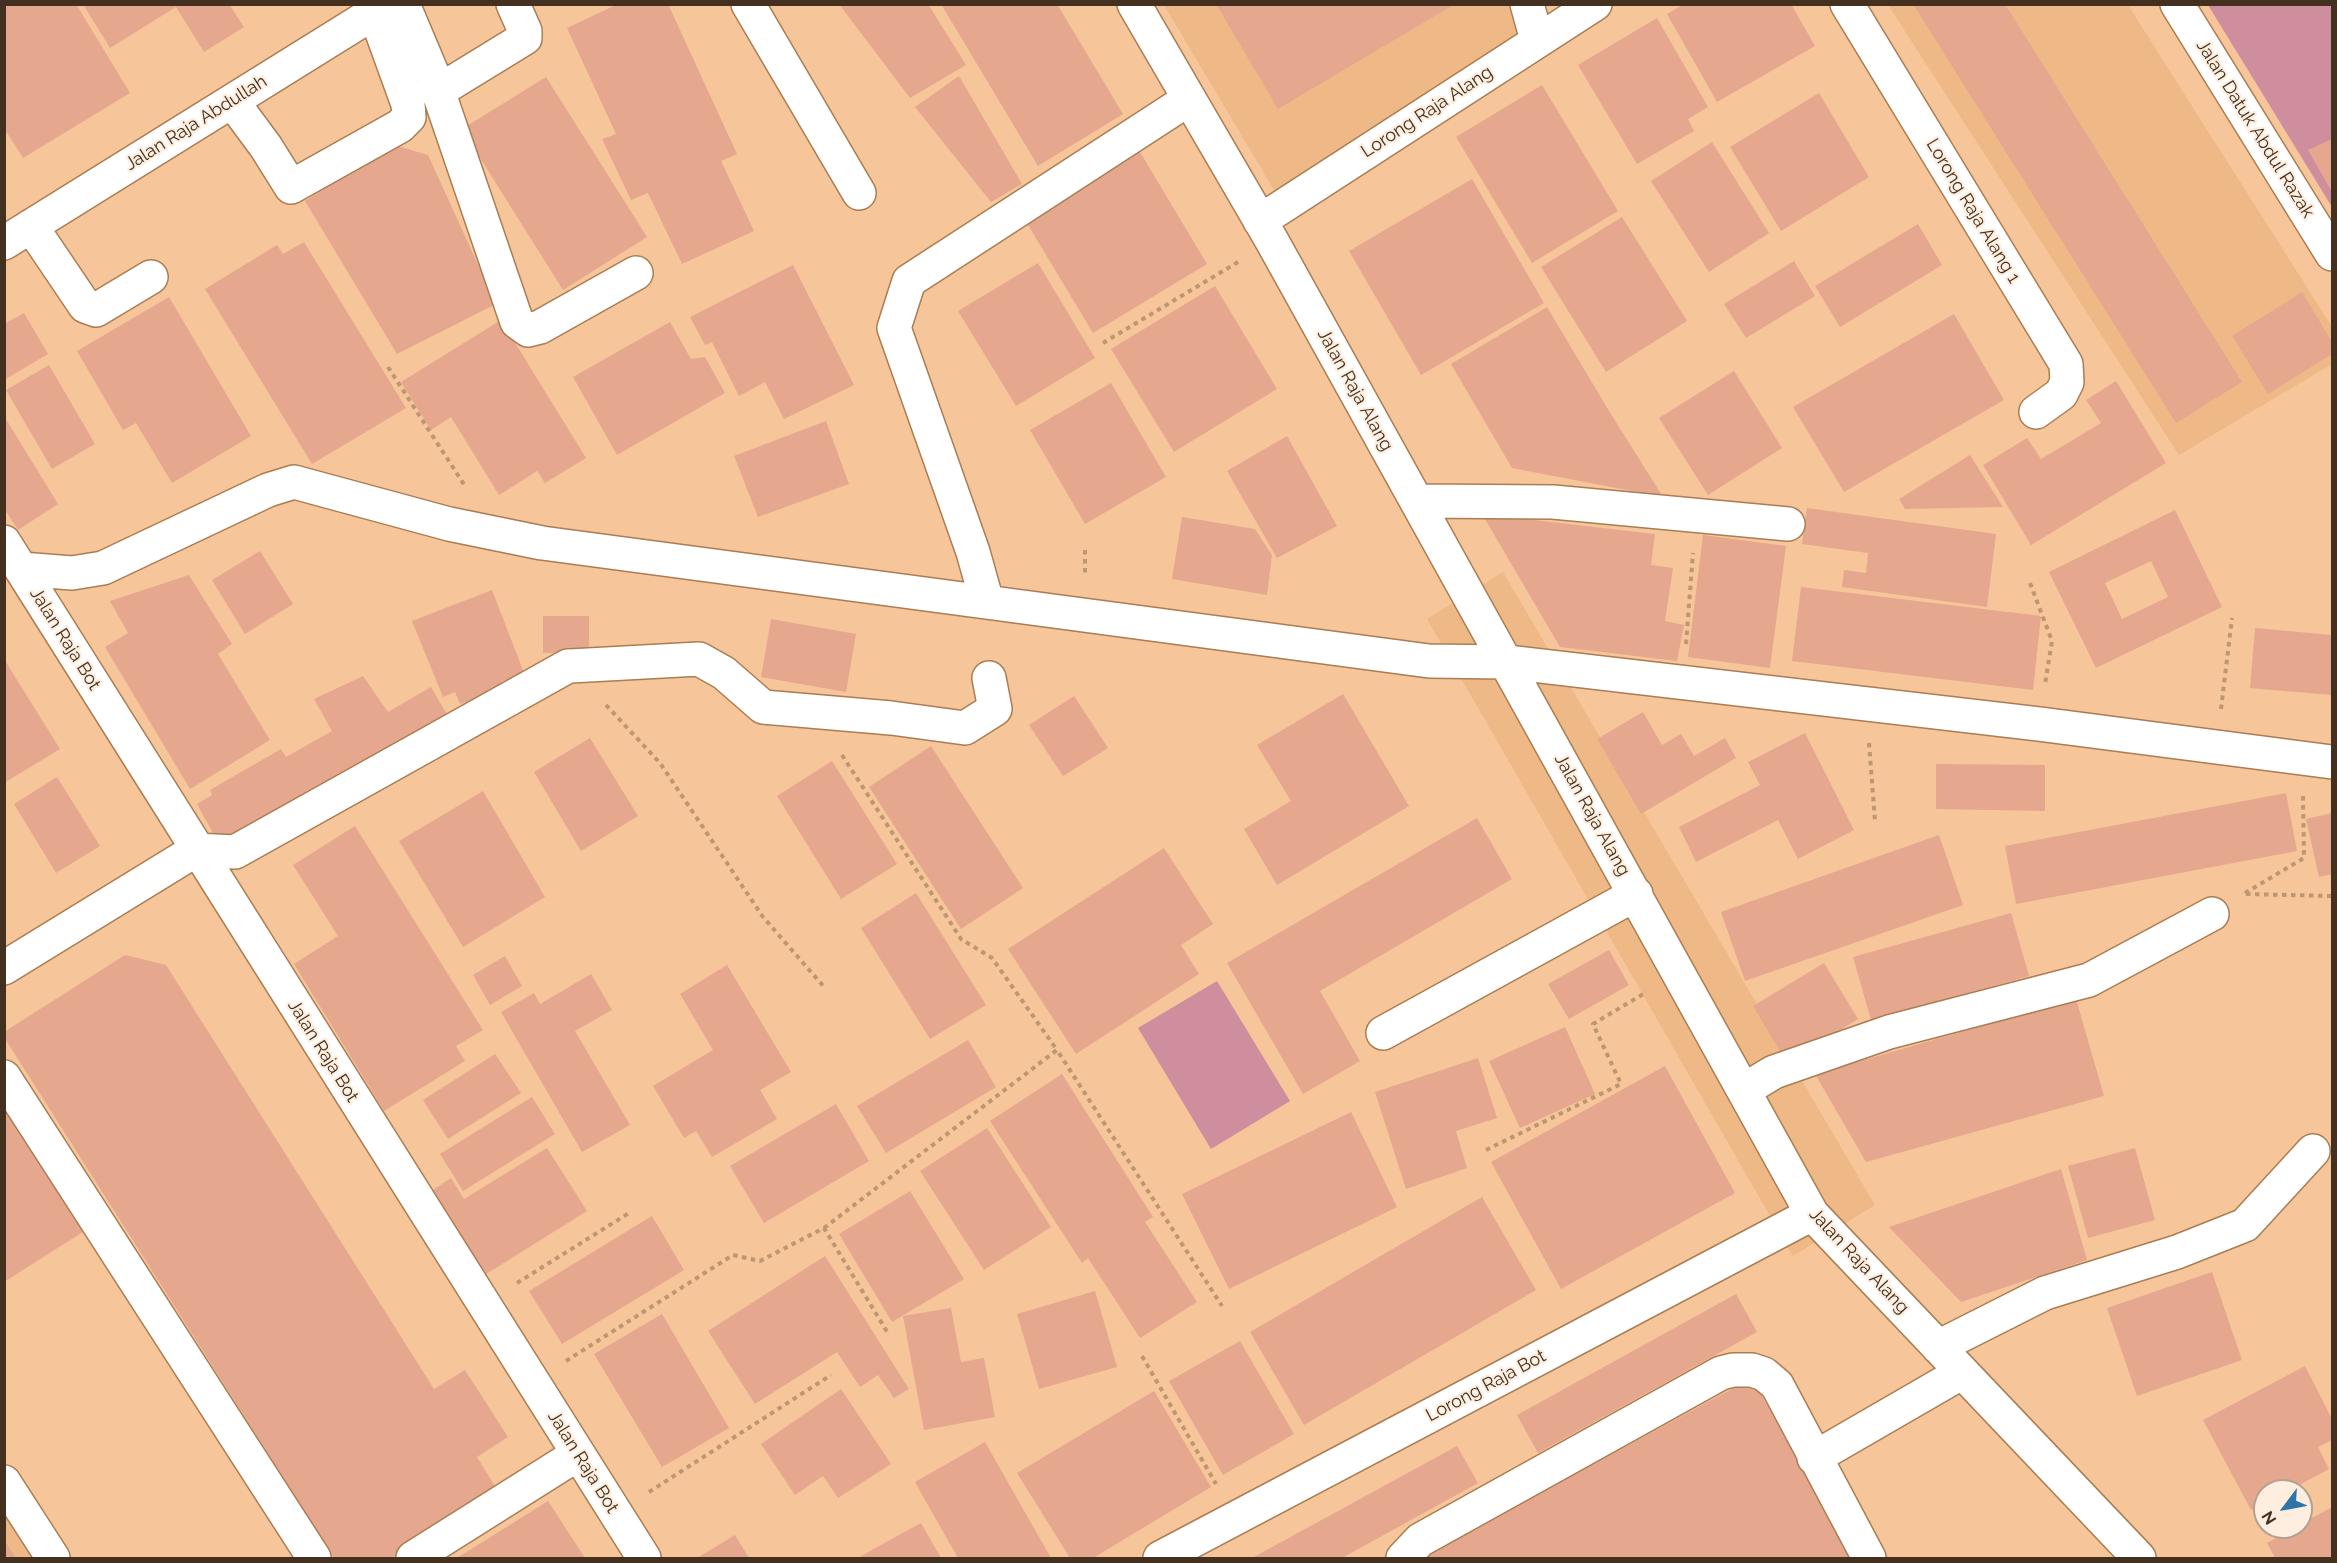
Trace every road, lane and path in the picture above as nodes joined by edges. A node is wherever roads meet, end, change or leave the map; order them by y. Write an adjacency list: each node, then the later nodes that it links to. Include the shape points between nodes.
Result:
1 (513, 4): 10 (street, via 525,38)
2 (748, 4): 13 (street)
3 (1134, 4): 11 (street, Jalan Raja Alang)
4 (1527, 4): 9 (street)
5 (1595, 4): 9 (street, Lorong Raja Alang)
6 (1847, 4): 21 (street, Lorong Raja Alang 1, via 2066,364 2067,382 2061,394)
7 (2177, 4): 16 (street, Jalan Datuk Abdul Razak)
8 (389, 7): 10 (street); 12 (street, Jalan Raja Abdullah); 12 (street, via 408,104 409,117 400,126 291,187)
9 (1537, 40): 14 (street, Lorong Raja Alang)
10 (437, 92): 17 (street, via 517,322 528,330 540,327)
11 (1190, 99): 14 (street, Jalan Raja Alang); 30 (street, via 909,281 894,328)
12 (232, 101): 15 (street, Jalan Raja Abdullah)
13 (859, 193)
14 (1266, 231): 19 (path); 23 (street, Jalan Raja Alang)
15 (18, 234): 18 (street, via 85,306 96,310)
16 (2332, 254)
17 (636, 273)
18 (152, 278)
19 (1103, 343)
20 (388, 367): 22 (path)
21 (2036, 412)
22 (466, 489)
23 (1418, 501): 24 (street, via 1553,502); 32 (street, Jalan Raja Alang)
24 (1696, 515): 25 (street); 35 (path, via 1685,648)
25 (1788, 524)
26 (1084, 550): 28 (path)
27 (13, 555): 30 (street, via 72,573 103,568 268,490 294,482 449,524 542,543); 42 (street, Jalan Raja Bot)
28 (1085, 569)
29 (2030, 583): 38 (path, via 2052,641)
30 (987, 602): 32 (street, via 1429,661)
31 (2232, 618): 39 (path)
32 (1507, 663): 35 (street); 44 (street, Jalan Raja Alang)
33 (569, 666): 37 (street, via 699,659 763,707); 42 (street, via 235,852); 49 (path, via 660,763 763,917)
34 (989, 678): 37 (street, via 995,709 965,728)
35 (1676, 683): 36 (street)
36 (1866, 706): 38 (street); 41 (path)
37 (814, 712): 51 (path, via 961,939 992,958)
38 (2039, 724): 39 (street)
39 (2217, 747): 40 (street)
40 (2330, 761): 43 (path, via 2302,798 2304,858)
41 (1875, 821)
42 (196, 850): 47 (street); 59 (street, Jalan Raja Bot)
43 (2244, 893): 45 (path); 46 (path)
44 (1636, 894): 48 (street, Jalan Raja Alang); 50 (street)
45 (2332, 896)
46 (2212, 914): 53 (street, via 2090,980 1889,1032 1774,1072)
47 (4, 968)
48 (1679, 973): 53 (street, Jalan Raja Alang); 54 (path, via 1593,1024 1621,1084)
49 (825, 988)
50 (1383, 1033)
51 (1057, 1050): 58 (path); 60 (path)
52 (4, 1077): 74 (street)
53 (1744, 1090): 57 (street, Jalan Raja Alang)
54 (1486, 1150)
55 (2313, 1151): 62 (street, via 2245,1225 2177,1252 2045,1293)
56 (629, 1213): 59 (path)
57 (1812, 1214): 62 (street, Jalan Raja Alang); 71 (street, Lorong Raja Bot)
58 (824, 1228): 61 (path); 66 (path, via 759,1262 733,1255)
59 (483, 1304): 66 (street, Jalan Raja Bot)
60 (1222, 1306)
61 (889, 1335)
62 (1938, 1347): 64 (street, Jalan Raja Alang)
63 (1142, 1356): 71 (path)
64 (1961, 1373): 68 (street); 72 (street, Jalan Raja Alang)
65 (831, 1375): 70 (path)
66 (532, 1382): 67 (street, Jalan Raja Bot)
67 (578, 1454): 70 (street, Jalan Raja Bot); 75 (street)
68 (1814, 1458): 78 (street, via 1777,1385 1758,1372 1733,1370 1420,1540); 79 (street)
69 (4, 1482): 73 (street)
70 (615, 1513): 76 (street, Jalan Raja Bot)
71 (1236, 1518): 77 (street, Lorong Raja Bot)
72 (2126, 1555)
73 (53, 1558)
74 (314, 1558)
75 (413, 1558)
76 (644, 1558)
77 (1160, 1558)
78 (1403, 1558)
79 (1869, 1558)

